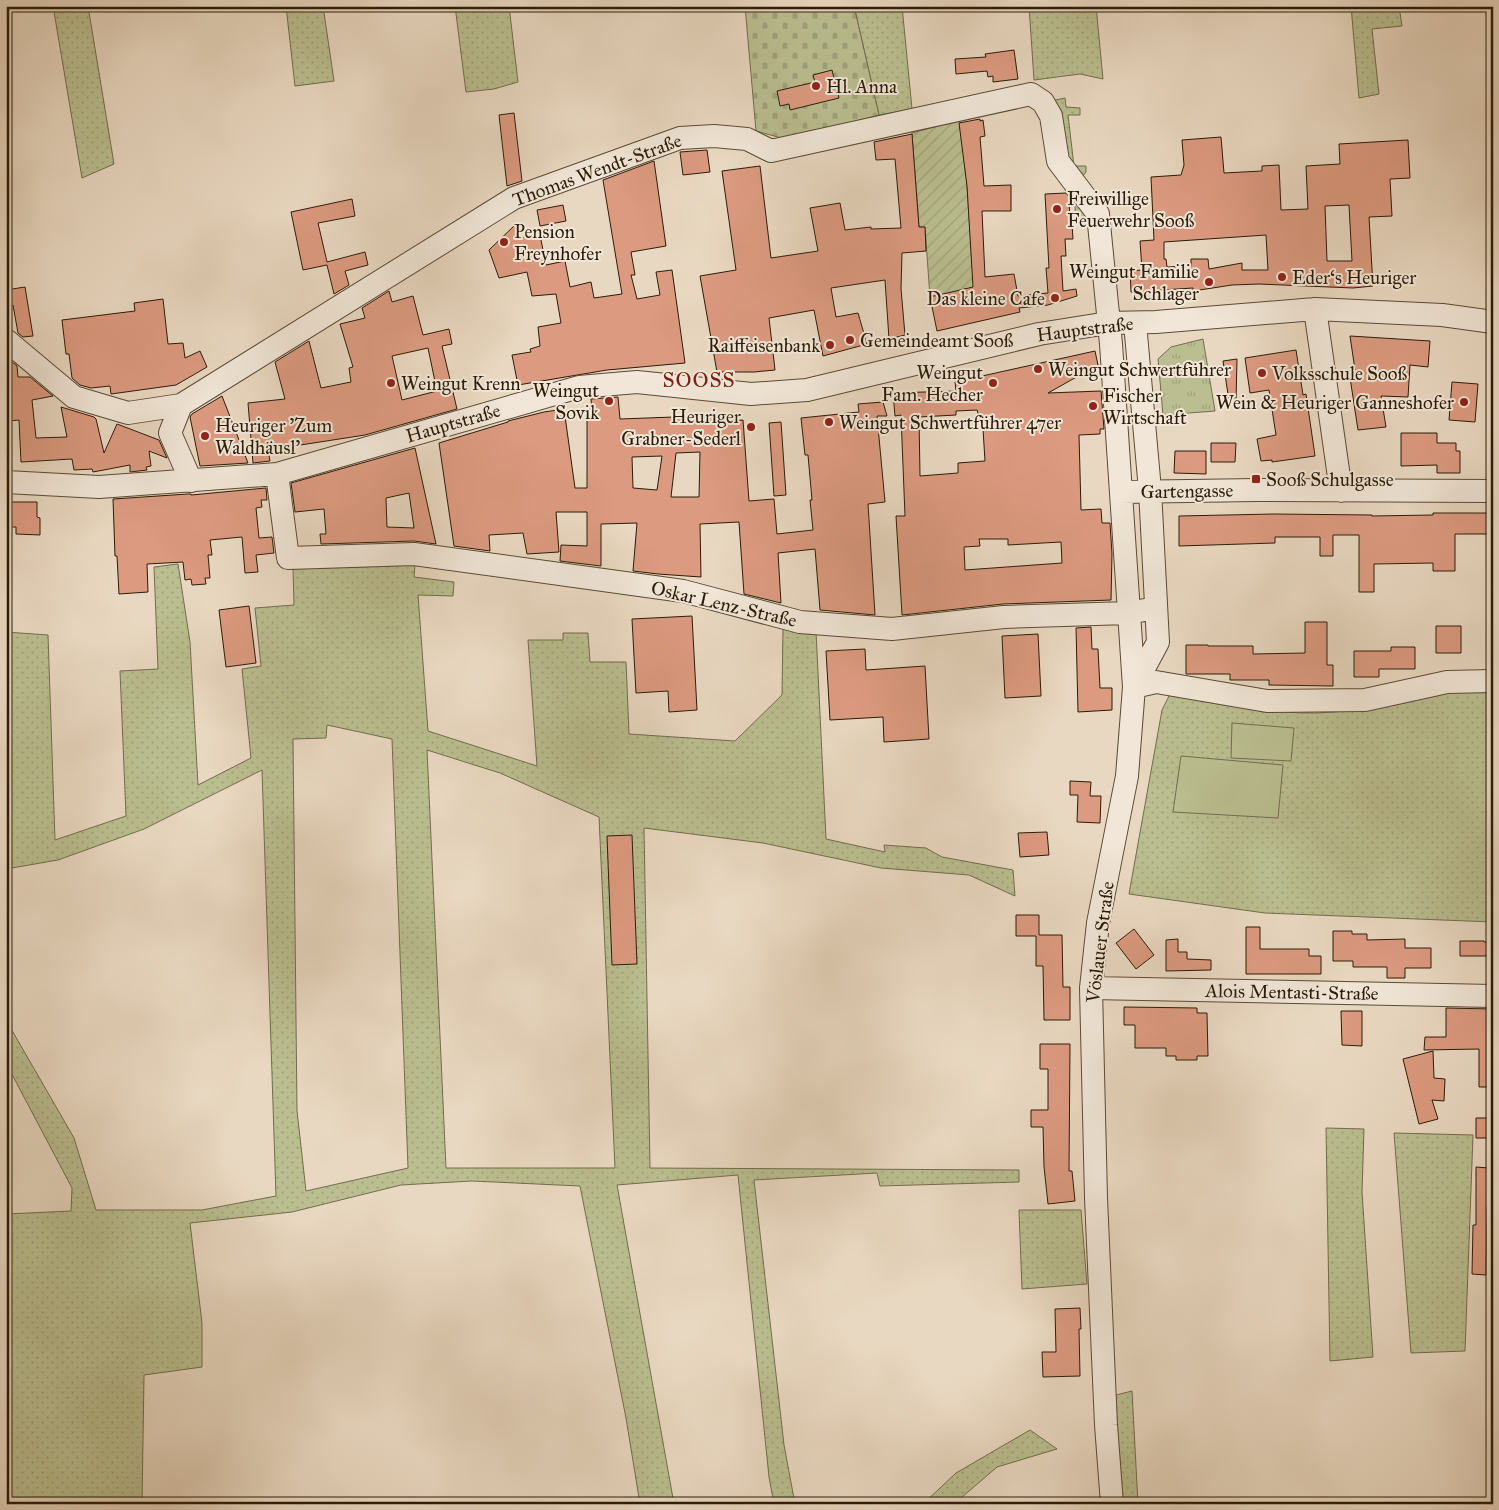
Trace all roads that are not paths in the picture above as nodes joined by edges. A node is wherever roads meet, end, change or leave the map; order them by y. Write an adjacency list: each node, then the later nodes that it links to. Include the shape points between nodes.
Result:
1 (1037, 98): 4 (street, Vöslauer Straße, via 1051,116 1058,161 1098,214); 7 (street, Thomas Wendt-Straße, via 771,151 747,139 714,136 680,138 514,198)
2 (1315, 310): 3 (street, Hauptstraße, via 1442,315); 5 (street, Hauptstraße); 14 (street)
3 (1493, 322)
4 (1108, 323): 5 (street, Hauptstraße); 10 (street, Hauptstraße, via 1039,334 807,390 750,394 637,382 579,387); 16 (street, Vöslauer Straße)
5 (1135, 323): 13 (street, Vöslauer Straße)
6 (6, 340): 8 (street, via 74,397)
7 (181, 405): 8 (street); 9 (street)
8 (128, 413): 9 (street)
9 (170, 433): 11 (street)
10 (276, 474): 11 (street, Hauptstraße); 18 (street, Oskar Lenz-Straße, via 288,558 414,554 683,591 800,622 892,629 1004,617)
11 (191, 481): 12 (street, Hauptstraße, via 100,487)
12 (6, 482)
13 (1150, 490): 14 (street, Gartengasse); 16 (street, Gartengasse); 17 (street, Vöslauer Straße)
14 (1341, 491): 15 (street, Gartengasse)
15 (1493, 491)
16 (1121, 492): 18 (street, Vöslauer Straße)
17 (1156, 608): 18 (street, Oskar Lenz-Straße); 20 (street, Vöslauer Straße, via 1158,642)
18 (1128, 614): 20 (street, Vöslauer Straße)
19 (1493, 681): 20 (street, via 1448,682 1365,700 1267,701 1156,682)
20 (1134, 687): 21 (street, Vöslauer Straße, via 1127,776 1098,923)
21 (1091, 988): 22 (street, Alois Mentasti-Straße); 23 (street, Vöslauer Straße, via 1096,1198)
22 (1493, 996)
23 (1112, 1504)

